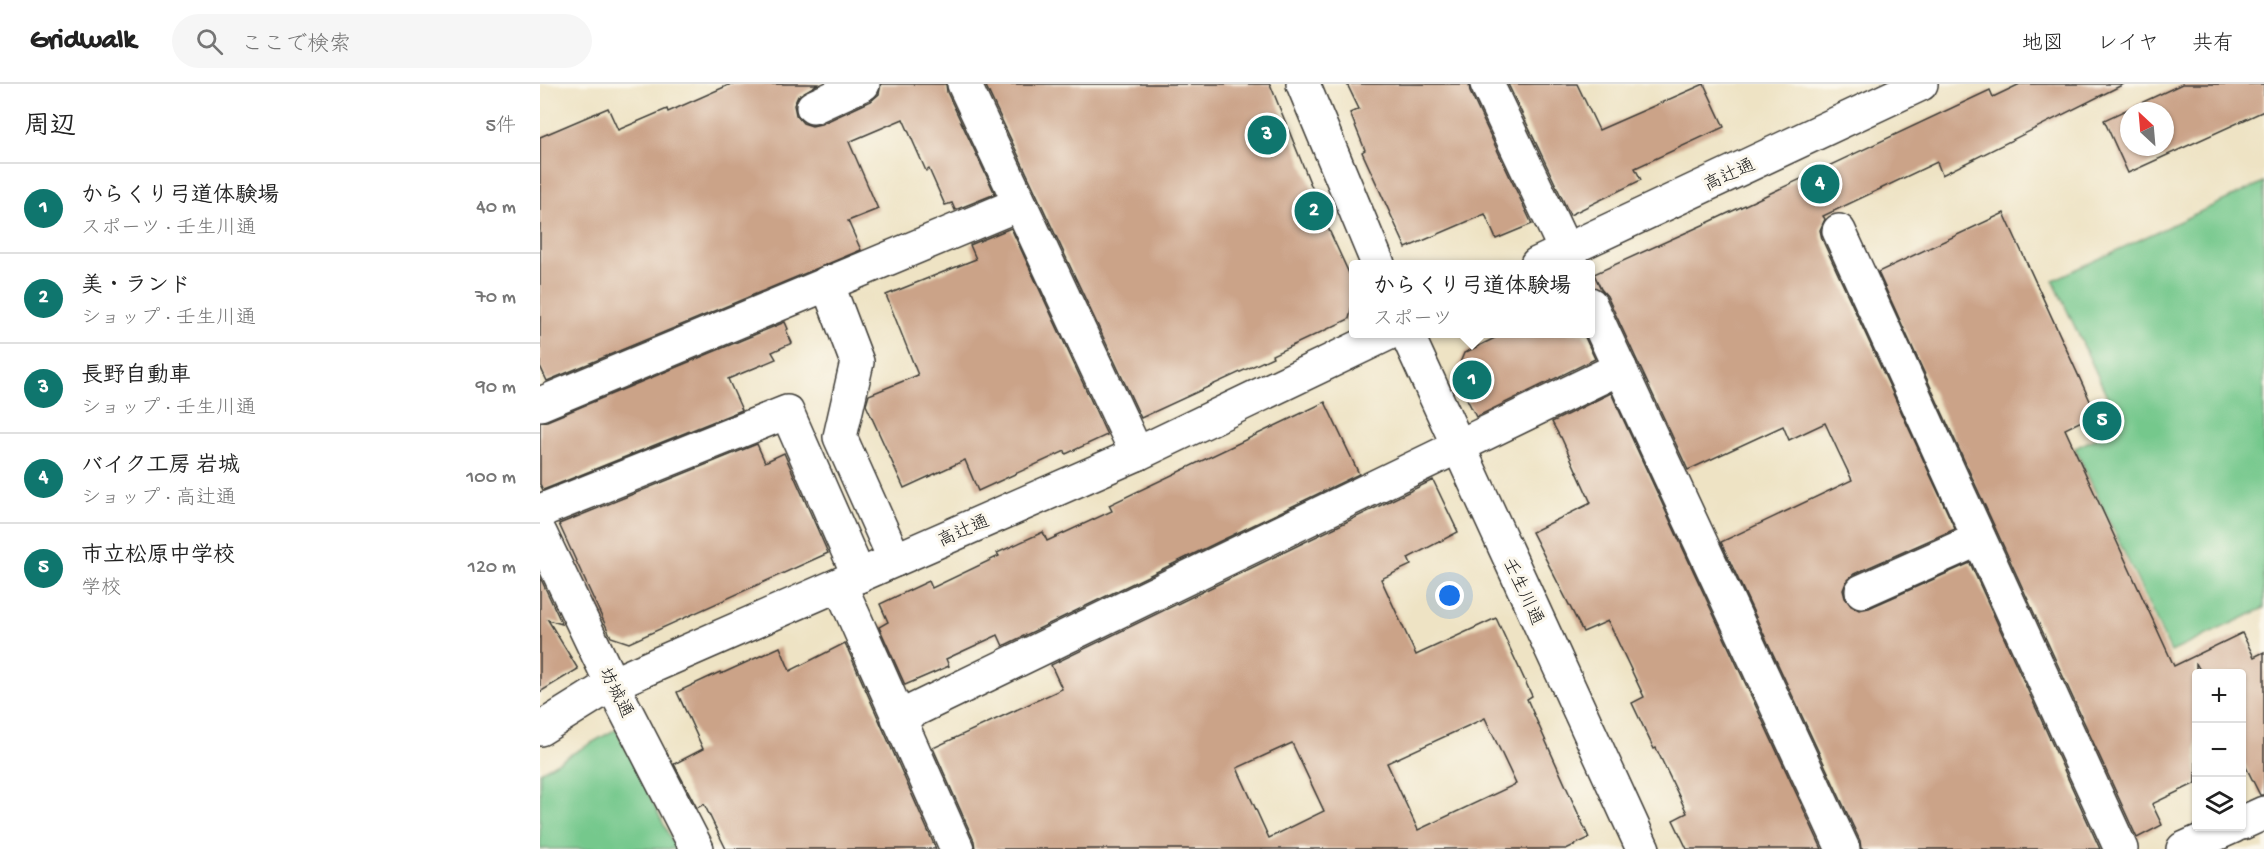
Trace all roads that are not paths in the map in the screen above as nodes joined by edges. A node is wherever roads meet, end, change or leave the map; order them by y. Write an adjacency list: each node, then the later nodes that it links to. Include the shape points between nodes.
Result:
1 (864, 84): 6 (street)
2 (964, 84): 7 (street)
3 (1303, 84): 9 (street)
4 (1487, 84): 10 (street)
5 (1921, 84): 10 (street, 高辻通)
6 (813, 107)
7 (1019, 204): 11 (street); 18 (street)
8 (1839, 231): 21 (street)
9 (1376, 260)
10 (1558, 260)
11 (827, 283): 16 (street); 22 (street, via 857,362 840,437)
12 (1595, 315): 15 (street)
13 (1378, 338): 18 (street, 高辻通)
14 (1409, 338): 17 (street, 壬生川通)
15 (1620, 369): 17 (street); 34 (street)
16 (543, 395)
17 (1457, 447): 26 (street); 33 (street, 壬生川通)
18 (1137, 454): 22 (street, 高辻通)
19 (540, 511): 23 (street, via 787,412)
20 (540, 533): 25 (street, 坊城通)
21 (1979, 539): 24 (street); 35 (street)
22 (895, 560): 23 (street, 高辻通)
23 (850, 580): 25 (street, 高辻通); 26 (street)
24 (1862, 591)
25 (612, 684): 27 (street, 高辻通); 31 (street, 坊城通)
26 (898, 718): 32 (street)
27 (540, 729)
28 (2264, 813): 29 (street)
29 (2246, 821)
30 (2223, 831): 36 (street)
31 (697, 849)
32 (957, 849)
33 (1642, 849)
34 (1843, 849)
35 (2121, 849)
36 (2183, 849)

